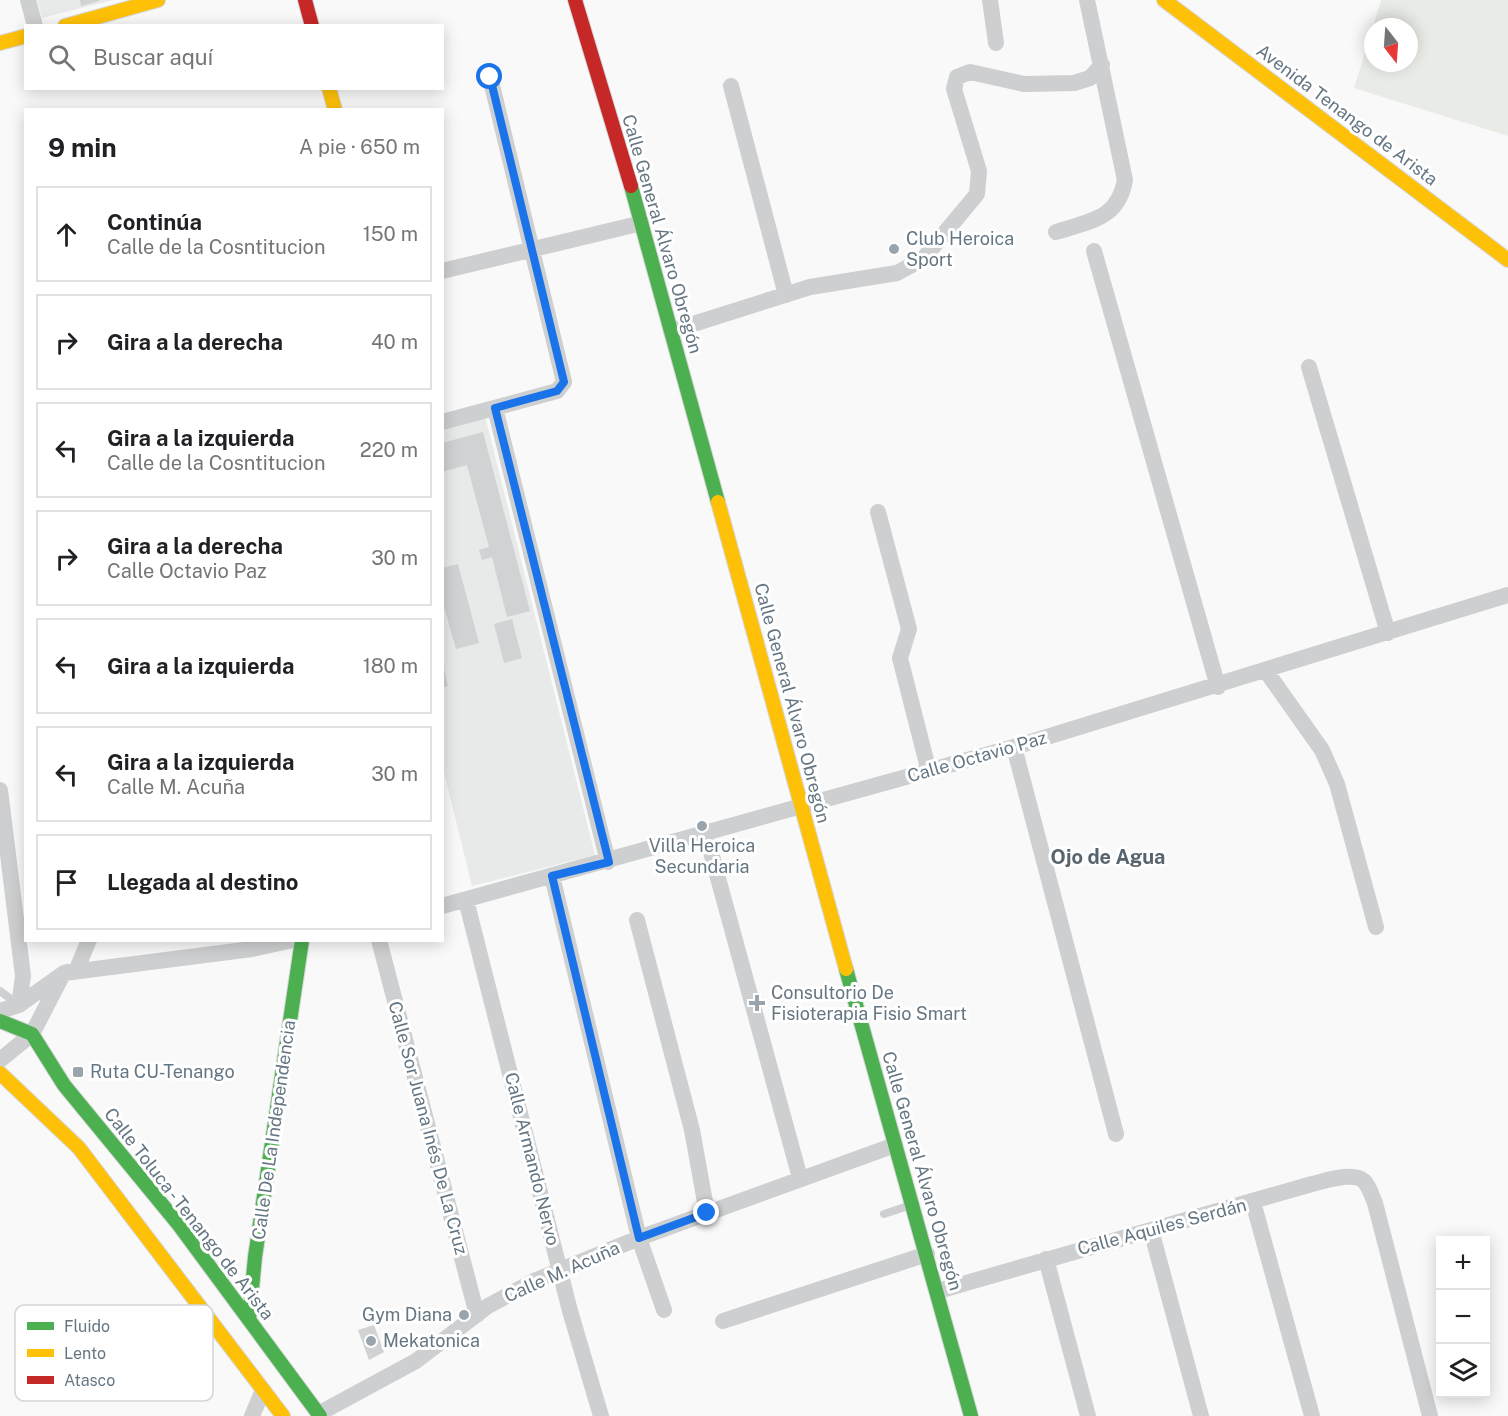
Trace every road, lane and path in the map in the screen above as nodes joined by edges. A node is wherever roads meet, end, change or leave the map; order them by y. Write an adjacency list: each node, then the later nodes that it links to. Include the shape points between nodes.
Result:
1 (28, 0): 8 (street)
2 (159, 0): 9 (street)
3 (305, 0): 10 (street)
4 (576, 0): 20 (street, Calle General Álvaro Obregón)
5 (990, 0): 13 (street)
6 (1087, 0): 14 (street)
7 (1164, 0): 24 (street, Avenida Tenango de Arista)
8 (34, 24)
9 (72, 24)
10 (311, 24)
11 (24, 37): 12 (street)
12 (0, 43)
13 (996, 43)
14 (1102, 65): 21 (street, via 1123,161 1123,194 1108,213); 26 (street, via 1090,78 1074,83 1024,84 970,72 957,77 954,89 979,171 976,194 923,259 897,273 821,284)
15 (490, 77): 22 (street)
16 (731, 86): 26 (street)
17 (329, 90): 18 (street); 19 (street)
18 (325, 108)
19 (334, 108)
20 (642, 223): 22 (street); 27 (street, Calle General Álvaro Obregón)
21 (1056, 232)
22 (533, 250): 25 (street); 29 (street, via 564,382 553,392)
23 (1094, 251): 35 (street)
24 (1508, 260)
25 (444, 271)
26 (786, 294): 27 (street)
27 (671, 331): 39 (street, Calle General Álvaro Obregón)
28 (1309, 367): 33 (street)
29 (495, 408): 30 (street); 41 (street)
30 (444, 421)
31 (878, 512): 37 (street, via 909,629 900,658)
32 (1508, 596): 33 (street, Calle Octavio Paz)
33 (1388, 633): 34 (street, Calle Octavio Paz)
34 (1266, 671): 35 (street, Calle Octavio Paz); 46 (street, via 1322,750)
35 (1218, 687): 36 (street, Calle Octavio Paz)
36 (1014, 747): 37 (street, Calle Octavio Paz); 60 (street)
37 (929, 772): 39 (street, Calle Octavio Paz)
38 (0, 790): 54 (street, via 23,976)
39 (801, 807): 40 (street, Calle Octavio Paz); 61 (street, Calle General Álvaro Obregón)
40 (706, 834): 41 (street, Calle Octavio Paz); 62 (street)
41 (609, 862): 42 (street, Calle Octavio Paz)
42 (552, 876): 43 (street, Calle Octavio Paz); 68 (street)
43 (466, 900): 44 (street, Calle Octavio Paz); 71 (street, Calle Armando Nervo)
44 (444, 906)
45 (637, 920): 65 (street, via 692,1130)
46 (1376, 927)
47 (88, 942): 52 (street, via 76,971)
48 (276, 942): 51 (street)
49 (302, 942): 76 (street, Calle De La Independencia)
50 (380, 942): 75 (street, Calle Sor Juana Inés De La Cruz)
51 (251, 945): 52 (street)
52 (64, 973): 54 (street); 57 (street)
53 (0, 991): 54 (lane)
54 (19, 1005): 55 (street)
55 (0, 1011)
56 (0, 1021): 57 (street)
57 (32, 1034): 58 (street); 76 (street, Calle Toluca - Tenango de Arista, via 64,1085 179,1225)
58 (0, 1060)
59 (0, 1073): 73 (street, via 79,1148)
60 (1116, 1134)
61 (895, 1145): 62 (street, Calle M. Acuña); 64 (street, Calle General Álvaro Obregón)
62 (800, 1178): 65 (street, Calle M. Acuña)
63 (1253, 1202): 67 (street, Calle Aquiles Serdán); 87 (street); 88 (street, Calle Aquiles Serdán, via 1312,1184 1350,1178 1366,1182 1375,1203)
64 (911, 1205): 66 (lane); 69 (street, Calle General Álvaro Obregón)
65 (707, 1213): 68 (street, Calle M. Acuña)
66 (884, 1214)
67 (1151, 1230): 70 (street, Calle Aquiles Serdán); 86 (street)
68 (639, 1238): 71 (street, Calle M. Acuña); 74 (street)
69 (927, 1254): 72 (street, Calle General Álvaro Obregón); 77 (street)
70 (1046, 1259): 72 (street, Calle Aquiles Serdán); 85 (street)
71 (561, 1271): 75 (street, Calle M. Acuña, via 512,1292); 83 (street, Calle Armando Nervo)
72 (938, 1290): 84 (street, Calle General Álvaro Obregón)
73 (198, 1305)
74 (664, 1310)
75 (477, 1315): 80 (street, Calle M. Acuña, via 416,1361)
76 (249, 1320): 80 (street, Calle Toluca - Tenango de Arista)
77 (723, 1321)
78 (213, 1324): 79 (street)
79 (263, 1390): 81 (street); 82 (street)
80 (319, 1415)
81 (252, 1416)
82 (283, 1416)
83 (601, 1416)
84 (971, 1416)
85 (1088, 1416)
86 (1202, 1416)
87 (1312, 1416)
88 (1430, 1416)

